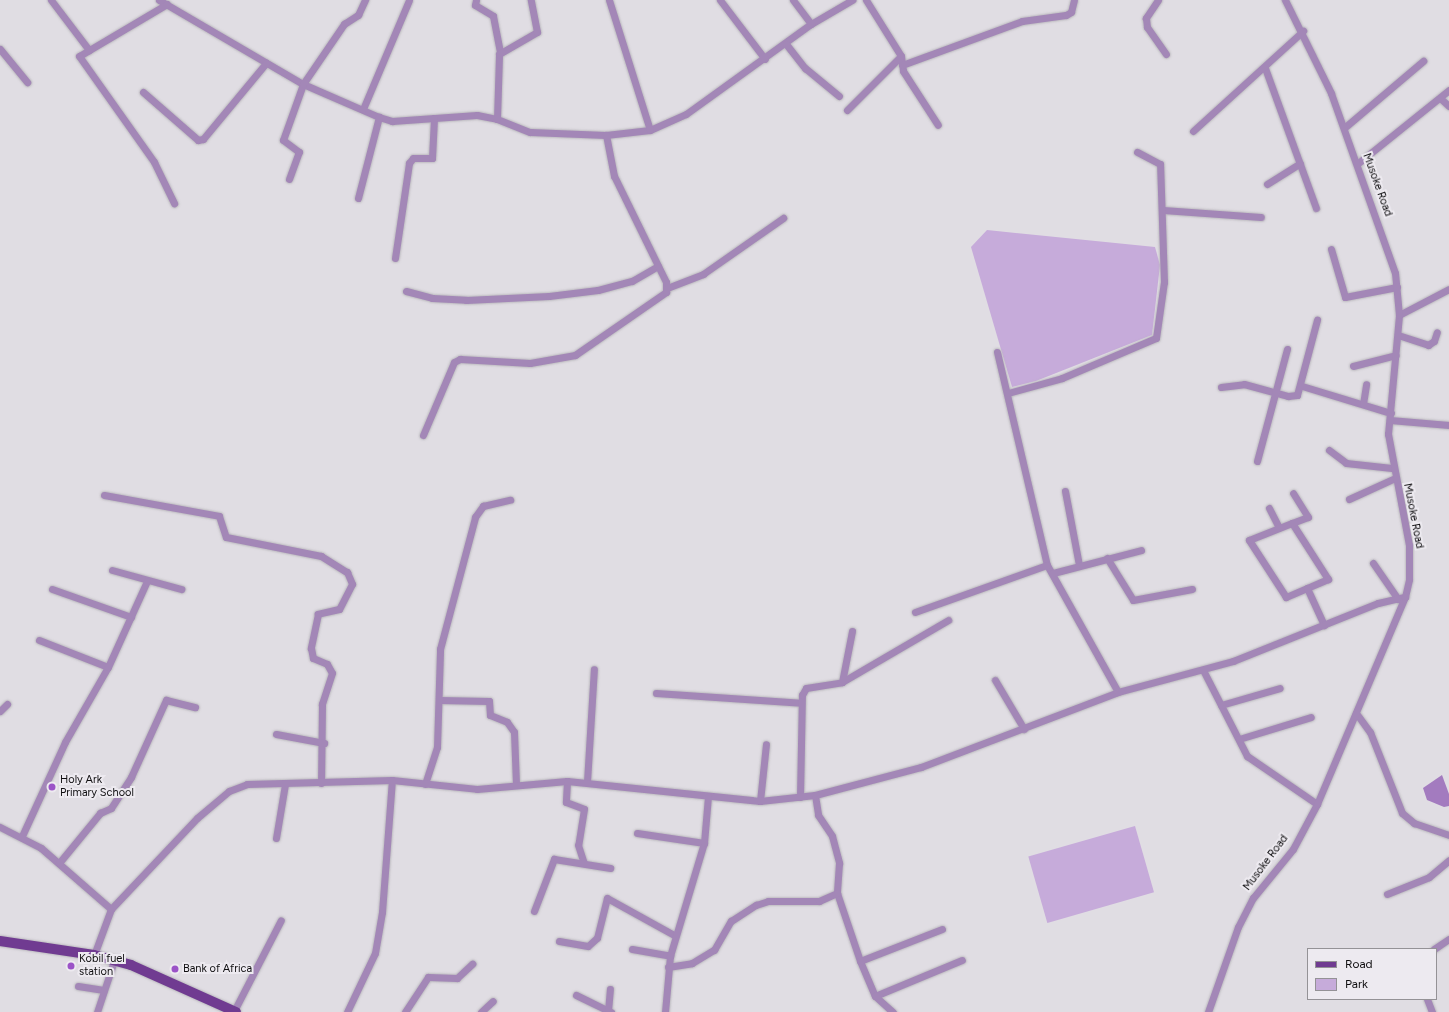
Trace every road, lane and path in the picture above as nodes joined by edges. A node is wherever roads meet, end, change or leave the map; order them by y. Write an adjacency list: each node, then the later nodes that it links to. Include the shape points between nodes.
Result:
1 (51, 0): 20 (street)
2 (160, 0): 15 (street)
3 (366, 0): 30 (street, via 358,15 338,33)
4 (409, 0): 36 (street)
5 (476, 0): 21 (street, via 475,6 493,16)
6 (531, 0): 21 (street, via 537,32)
7 (609, 0): 43 (street)
8 (720, 0): 24 (street)
9 (793, 0): 16 (street)
10 (852, 0): 16 (street)
11 (866, 0): 23 (street)
12 (1074, 0): 27 (street, via 1071,12 1066,15 1022,21)
13 (1158, 0): 22 (street, via 1146,18 1147,27)
14 (1285, 0): 17 (street, Musoke Road)
15 (167, 4): 20 (street); 26 (street)
16 (811, 24): 18 (street)
17 (1303, 31): 28 (street); 42 (street, Musoke Road)
18 (786, 44): 24 (street); 33 (street, via 805,68)
19 (0, 49): 29 (street)
20 (89, 50): 52 (street, via 79,56 154,162)
21 (500, 52): 40 (street)
22 (1166, 54)
23 (901, 56): 27 (street); 37 (street)
24 (765, 59): 43 (street, via 686,114)
25 (1423, 61): 42 (street)
26 (266, 63): 30 (street); 32 (street, via 203,139 198,140)
27 (902, 65): 41 (street)
28 (1264, 68): 44 (street); 47 (street)
29 (27, 82)
30 (303, 84): 36 (street); 49 (street, via 283,140 299,152)
31 (1449, 90): 34 (street)
32 (142, 92)
33 (839, 96)
34 (1440, 98): 35 (street); 48 (street)
35 (1449, 106)
36 (363, 109): 38 (street)
37 (847, 110)
38 (379, 117): 39 (street, via 392,121); 51 (street)
39 (434, 118): 40 (street, via 464,115); 58 (street, via 432,158 413,158 410,162)
40 (497, 119): 45 (street, via 530,132)
41 (938, 125)
42 (1344, 128): 48 (street, Musoke Road)
43 (650, 130): 45 (street)
44 (1193, 131)
45 (606, 135): 59 (street, via 614,176)
46 (1137, 152): 54 (street, via 1160,164)
47 (1300, 163): 50 (street); 53 (street)
48 (1358, 164): 60 (street, Musoke Road)
49 (289, 179)
50 (1267, 184)
51 (358, 198)
52 (174, 203)
53 (1316, 208)
54 (1163, 210): 55 (street); 76 (street, via 1164,282 1156,338 1062,378)
55 (1261, 217)
56 (783, 218): 61 (street, via 703,274)
57 (1331, 249): 60 (street, via 1345,297)
58 (395, 258)
59 (658, 266): 61 (street); 63 (street, via 632,281 598,290 549,296 466,300 432,298)
60 (1397, 287): 64 (street, Musoke Road)
61 (667, 288): 80 (street, via 664,294 575,355 530,363 454,362)
62 (1449, 289): 64 (street, via 1414,311)
63 (406, 291)
64 (1399, 315): 67 (street, Musoke Road)
65 (1317, 320): 74 (street)
66 (1437, 332): 67 (street, via 1434,341 1428,345)
67 (1398, 335): 70 (street, Musoke Road)
68 (1287, 349): 75 (street)
69 (997, 352): 76 (street)
70 (1396, 355): 71 (street); 78 (street, Musoke Road)
71 (1353, 366)
72 (1366, 384): 77 (street)
73 (1221, 386): 75 (street, via 1244,384)
74 (1302, 386): 75 (street, via 1294,396); 77 (street)
75 (1275, 392): 82 (street)
76 (1008, 393): 96 (street)
77 (1363, 404): 78 (street)
78 (1390, 416): 79 (street); 83 (street, Musoke Road)
79 (1449, 425)
80 (423, 435)
81 (1329, 450): 83 (street, via 1346,463)
82 (1257, 461)
83 (1392, 468): 84 (street, Musoke Road)
84 (1394, 478): 88 (street); 105 (street, Musoke Road, via 1409,545)
85 (1065, 491): 97 (street)
86 (1293, 493): 91 (street, via 1308,517)
87 (104, 495): 132 (street, via 219,516 226,537 321,556 348,572 352,584 339,609 318,614 311,648 313,658 331,667 332,673 322,704)
88 (1349, 499)
89 (510, 500): 121 (street, via 494,501 482,506 475,517 440,649)
90 (1269, 508): 92 (street)
91 (1292, 523): 92 (street); 101 (street, via 1328,579)
92 (1279, 528): 101 (street, via 1249,540 1286,597)
93 (1140, 550): 94 (street)
94 (1107, 558): 97 (street); 104 (street, via 1133,600)
95 (1372, 562): 106 (street)
96 (1047, 565): 99 (street); 107 (street)
97 (1079, 565): 99 (street)
98 (112, 570): 100 (street)
99 (1053, 573): 120 (street)
100 (147, 581): 103 (street); 108 (street)
101 (1307, 588): 110 (street)
102 (52, 589): 108 (street)
103 (181, 589)
104 (1192, 589)
105 (1405, 597): 106 (street); 127 (street, Musoke Road)
106 (1398, 599): 110 (street)
107 (915, 612)
108 (131, 617): 113 (street)
109 (948, 620): 117 (street)
110 (1324, 625): 115 (street)
111 (852, 631): 117 (street)
112 (39, 640): 113 (street)
113 (108, 667): 149 (street, via 65,742)
114 (594, 669): 136 (street)
115 (1203, 670): 120 (street); 124 (street)
116 (995, 680): 129 (street)
117 (842, 682): 122 (street, via 813,684 806,688)
118 (1280, 688): 124 (street)
119 (656, 692): 122 (street)
120 (1118, 692): 129 (street)
121 (439, 700): 139 (street, via 437,747); 140 (street, via 489,702 490,715 507,722 514,732)
122 (802, 702): 143 (street)
123 (7, 704): 126 (street)
124 (1221, 705): 131 (street)
125 (195, 707): 153 (street, via 166,700 131,777 111,808 100,813)
126 (0, 711)
127 (1356, 713): 145 (street, Musoke Road); 148 (street, via 1370,732 1402,813 1414,823)
128 (1310, 717): 131 (street)
129 (1024, 729): 141 (street, via 920,768)
130 (276, 734): 132 (street)
131 (1239, 739): 145 (street, via 1247,756)
132 (324, 743): 137 (street)
133 (766, 744): 144 (street)
134 (392, 780): 137 (street); 139 (street); 185 (street, via 382,912 375,953)
135 (567, 781): 136 (street); 140 (street); 154 (street, via 566,802 584,809 578,845)
136 (587, 782): 142 (street)
137 (321, 783): 138 (street)
138 (285, 784): 150 (street); 158 (street, via 247,784 230,791 197,818)
139 (425, 784): 140 (street, via 477,789)
140 (516, 785)
141 (815, 795): 143 (street); 156 (street, via 818,815 832,836 839,863)
142 (708, 796): 144 (street); 151 (street)
143 (800, 797): 144 (street)
144 (760, 801)
145 (1317, 804): 190 (street, Musoke Road, via 1293,849 1250,904 1238,927)
146 (0, 827): 149 (street)
147 (637, 833): 151 (street)
148 (1449, 835)
149 (22, 836): 153 (street)
150 (276, 838)
151 (704, 843): 162 (street)
152 (1449, 860): 157 (street, via 1429,877)
153 (59, 863): 158 (street)
154 (584, 863): 155 (street); 159 (street, via 550,861)
155 (610, 868)
156 (837, 894): 172 (street); 174 (street, via 819,901 768,901 756,905 731,921 709,953 692,963)
157 (1387, 894)
158 (111, 909): 168 (street)
159 (534, 911)
160 (281, 920): 184 (street)
161 (942, 929): 172 (street)
162 (674, 935): 165 (street, via 607,898 596,938 588,946); 169 (street)
163 (1449, 939): 166 (street)
164 (0, 941): 168 (main road)
165 (559, 941)
166 (1436, 948)
167 (632, 949): 169 (street)
168 (94, 955): 171 (main road)
169 (670, 956): 174 (street)
170 (962, 960): 179 (street)
171 (114, 961): 177 (street); 184 (main road, via 170,979)
172 (860, 961): 179 (street)
173 (472, 964): 186 (street, via 457,978 428,977)
174 (668, 967): 188 (street)
175 (78, 986): 177 (street)
176 (610, 989): 182 (street)
177 (104, 990): 183 (street)
178 (576, 995): 182 (street)
179 (875, 996): 189 (street)
180 (493, 1000): 187 (street)
181 (1427, 1000): 191 (street)
182 (609, 1011)
183 (97, 1012)
184 (235, 1012)
185 (347, 1012)
186 (405, 1012)
187 (481, 1012)
188 (665, 1012)
189 (893, 1012)
190 (1208, 1012)
191 (1432, 1012)

